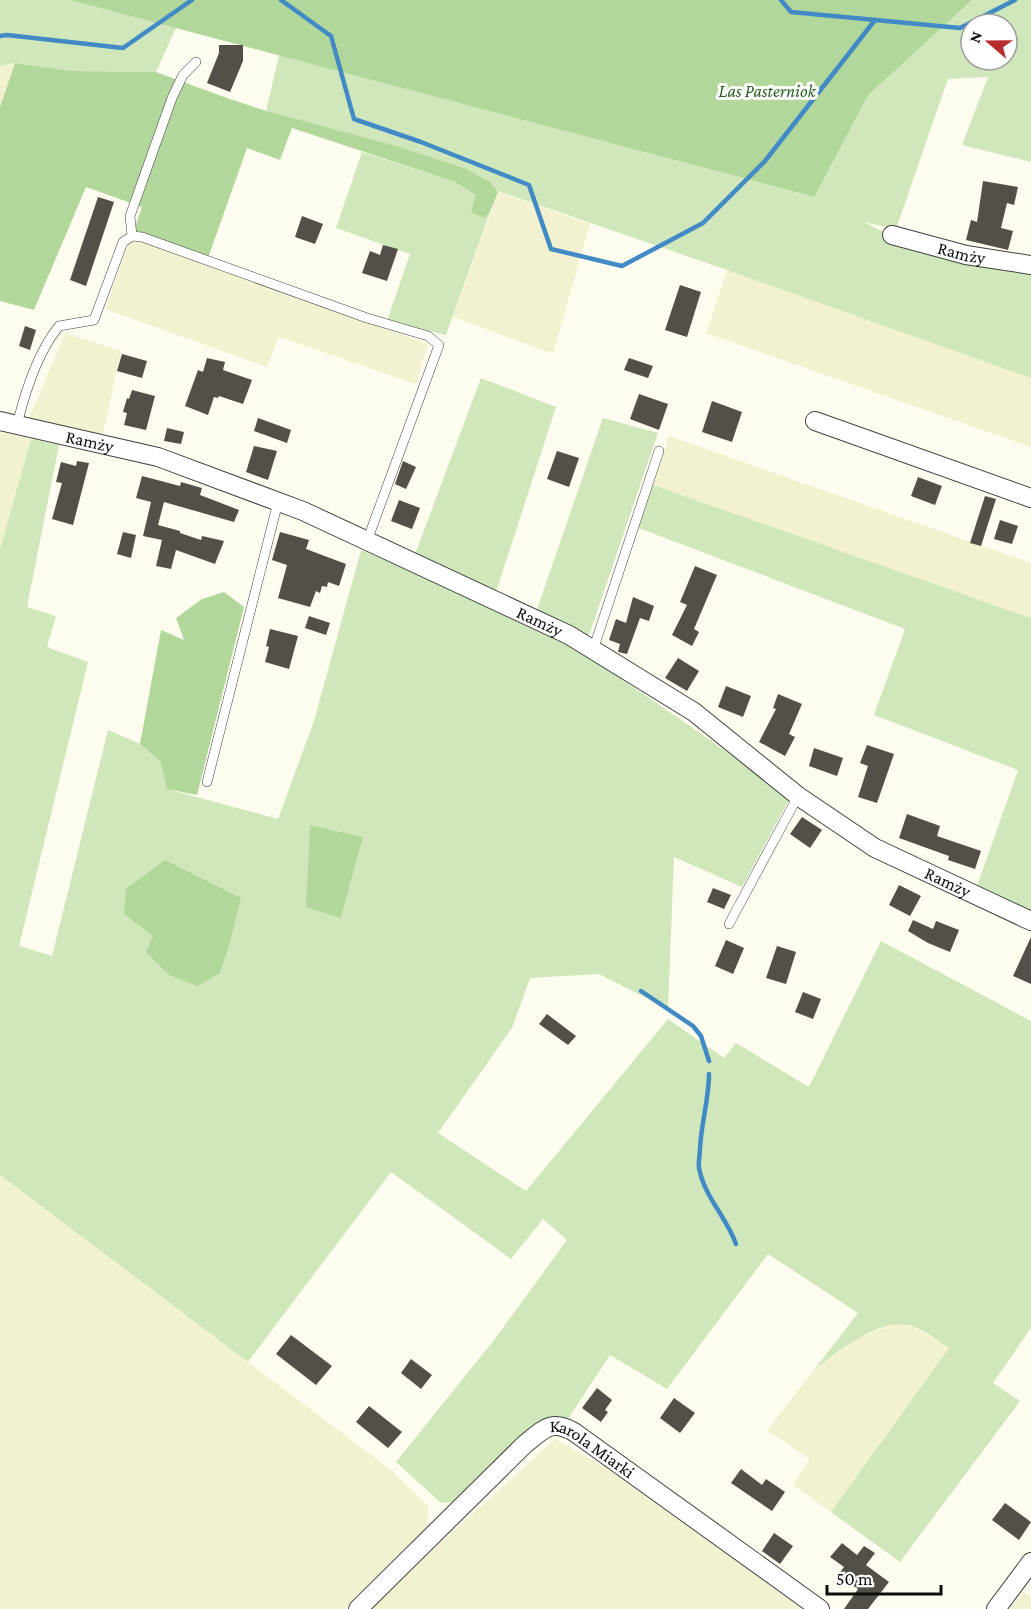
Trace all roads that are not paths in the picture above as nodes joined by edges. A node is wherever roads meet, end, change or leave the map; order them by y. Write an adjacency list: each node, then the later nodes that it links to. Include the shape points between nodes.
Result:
1 (196, 62): 2 (lane, via 183,75 172,98 130,216)
2 (132, 236): 6 (lane, via 123,242 94,320 59,326); 10 (lane, via 428,336 439,345)
3 (892, 236): 4 (street, Ramży, via 966,255)
4 (1031, 265)
5 (815, 421): 8 (street)
6 (9, 423): 9 (street, Ramży, via 158,457)
7 (659, 451): 11 (lane)
8 (1031, 498)
9 (278, 502): 10 (street, Ramży); 12 (lane)
10 (368, 541): 11 (street, Ramży, via 569,635)
11 (593, 650): 13 (street, Ramży, via 694,712)
12 (207, 782)
13 (798, 795): 14 (street, Ramży, via 875,848); 15 (lane)
14 (1031, 921)
15 (729, 924)
16 (1031, 1562): 19 (street)
17 (358, 1609): 18 (street, Karola Miarki, via 525,1444 552,1425 562,1425 574,1432)
18 (820, 1609)
19 (996, 1609)

